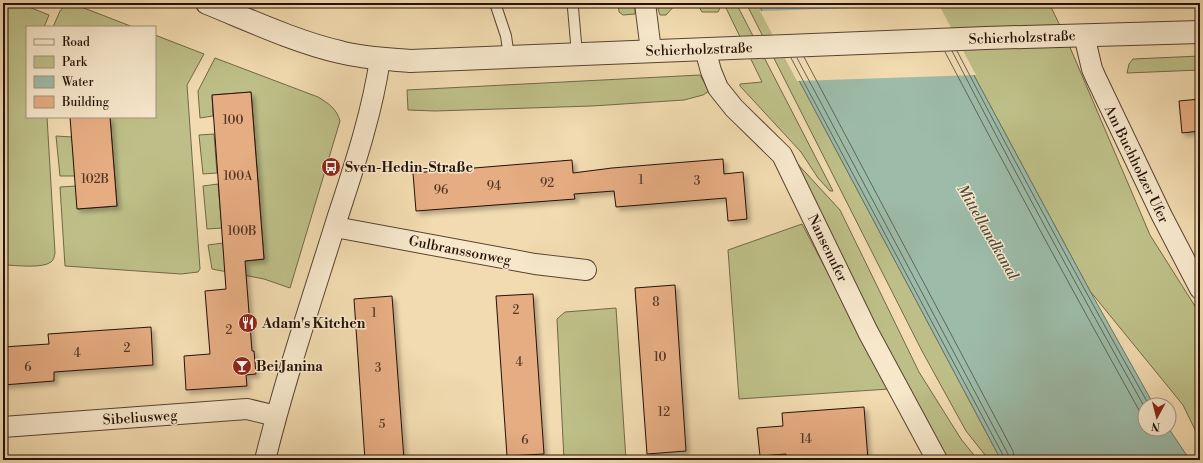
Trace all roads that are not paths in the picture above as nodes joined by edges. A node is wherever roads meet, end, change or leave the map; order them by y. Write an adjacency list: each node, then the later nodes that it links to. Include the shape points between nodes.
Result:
1 (207, 3): 11 (street, Schierholzstraße, via 299,39 333,50)
2 (495, 3): 10 (lane, via 506,36)
3 (645, 3): 8 (street)
4 (573, 8): 9 (lane)
5 (1200, 32): 6 (street, Schierholzstraße)
6 (1084, 35): 7 (street, Schierholzstraße); 14 (street, Am Buchholzer Ufer, via 1096,78)
7 (705, 49): 8 (street, Schierholzstraße); 18 (street, Nansenufer, via 718,88 734,108 782,155 868,332)
8 (651, 51): 9 (street, Schierholzstraße)
9 (577, 54): 10 (street, Schierholzstraße)
10 (509, 57): 11 (street, Schierholzstraße, via 410,61)
11 (380, 59): 12 (street, via 376,86)
12 (335, 227): 13 (street, Gulbranssonweg, via 535,264); 15 (street)
13 (586, 270)
14 (1200, 289)
15 (276, 416): 16 (street, Sibeliusweg, via 247,408); 17 (street)
16 (3, 427)
17 (265, 460)
18 (938, 460)

